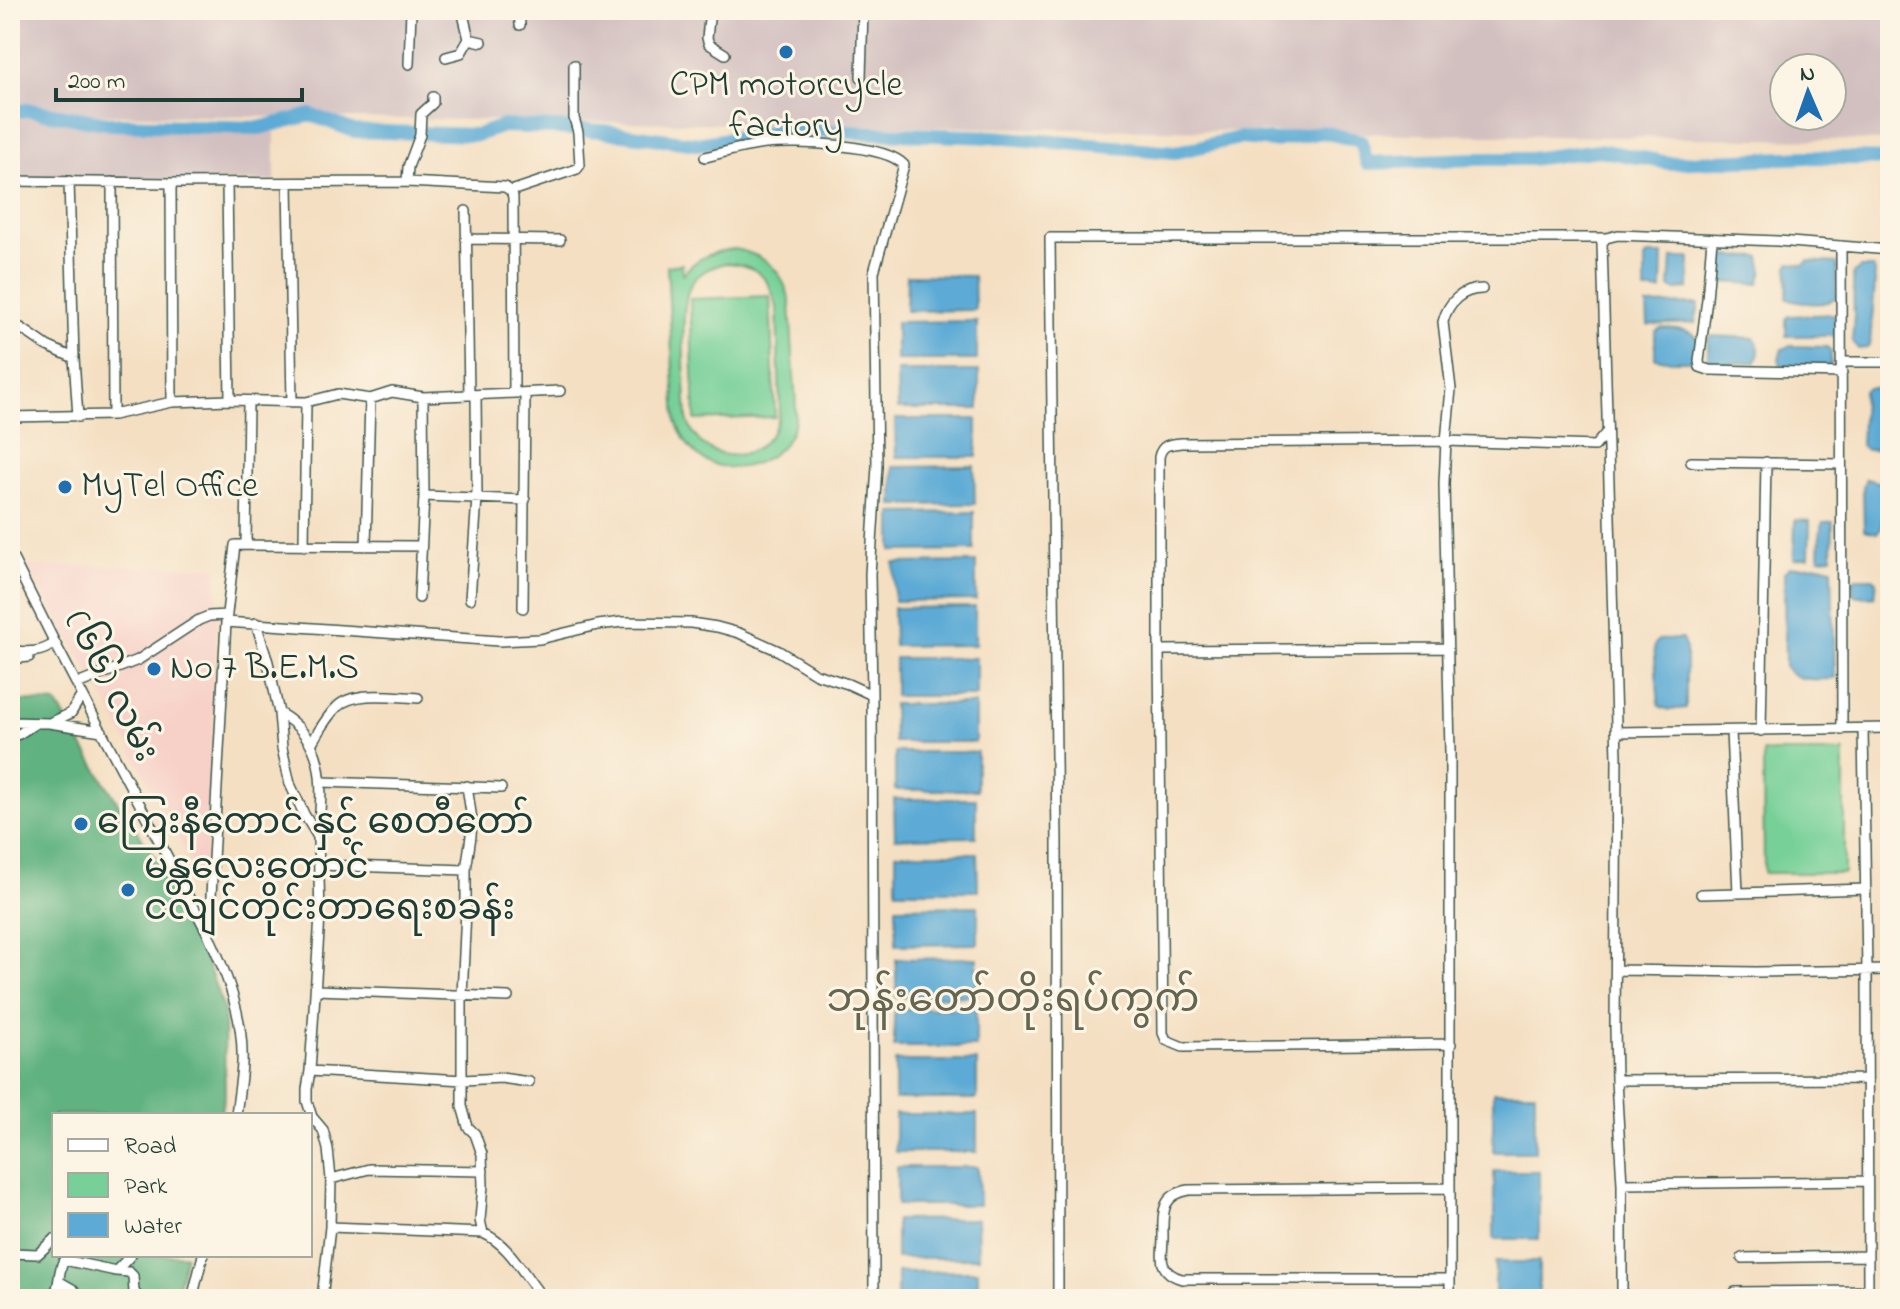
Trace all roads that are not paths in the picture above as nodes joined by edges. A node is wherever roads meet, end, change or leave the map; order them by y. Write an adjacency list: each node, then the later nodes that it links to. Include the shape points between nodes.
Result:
1 (411, 10): 11 (street)
2 (462, 10): 7 (street)
3 (519, 10): 6 (street)
4 (710, 10): 9 (street, via 709,44)
5 (863, 10): 13 (street)
6 (520, 25)
7 (469, 39): 8 (street); 10 (street, via 461,53)
8 (482, 42)
9 (725, 54)
10 (446, 57)
11 (409, 64)
12 (574, 65): 23 (street, via 580,165)
13 (861, 77)
14 (433, 97): 19 (street, via 421,117)
15 (705, 157): 78 (street, via 752,146 827,144 879,153 904,165 874,272)
16 (10, 181): 17 (street)
17 (69, 181): 18 (street); 34 (street)
18 (112, 182): 20 (street); 49 (street)
19 (407, 182): 22 (street); 23 (street, via 500,186)
20 (171, 183): 21 (street); 45 (street)
21 (227, 183): 22 (street); 44 (street)
22 (288, 183): 47 (street)
23 (511, 191): 25 (street)
24 (466, 211): 27 (street)
25 (512, 238): 27 (street); 29 (street); 39 (street)
26 (1606, 238): 28 (street); 52 (street, via 1602,243); 143 (street, via 1050,238)
27 (466, 239): 41 (street)
28 (1712, 239): 30 (street); 37 (street, via 1700,367)
29 (560, 240)
30 (1841, 246): 31 (street); 35 (street)
31 (1890, 250)
32 (1482, 289): 53 (street, via 1459,296 1443,322 1451,389)
33 (10, 325): 34 (street)
34 (74, 358): 51 (street)
35 (1842, 362): 36 (street); 37 (street)
36 (1890, 362)
37 (1842, 373): 56 (street)
38 (560, 391): 40 (street)
39 (514, 393): 40 (street); 41 (street)
40 (525, 393): 59 (street)
41 (472, 395): 42 (street); 58 (street)
42 (423, 397): 43 (street, via 392,392); 57 (street)
43 (370, 399): 48 (street, via 338,394); 62 (street)
44 (230, 400): 45 (street); 46 (street)
45 (172, 402): 49 (street)
46 (248, 402): 47 (street); 60 (street)
47 (292, 402): 48 (street)
48 (306, 402): 61 (street)
49 (113, 415): 51 (street)
50 (10, 417): 51 (street)
51 (78, 417)
52 (1607, 432): 53 (street, via 1595,446); 90 (street)
53 (1446, 441): 71 (street); 72 (street, via 1166,445 1159,457)
54 (1691, 462): 55 (street)
55 (1766, 462): 56 (street); 89 (street)
56 (1841, 464): 86 (street)
57 (424, 496): 58 (street); 63 (street)
58 (477, 498): 59 (street); 66 (street)
59 (525, 500): 67 (street)
60 (246, 545): 61 (street); 68 (street, via 235,545)
61 (304, 546): 62 (street)
62 (366, 546): 63 (street)
63 (421, 546): 65 (street)
64 (10, 553): 70 (street, (၆၆) လမ်း)
65 (419, 598)
66 (470, 599)
67 (523, 608)
68 (226, 618): 69 (street); 76 (street, via 199,620 138,660); 102 (street)
69 (256, 623): 78 (street, via 499,641 540,639 623,622 691,623 739,633 816,674); 80 (street)
70 (55, 643): 74 (street); 76 (street, (၆၆) လမ်း)
71 (1447, 648): 72 (street); 109 (street)
72 (1159, 650): 109 (street, via 1166,1040 1183,1047)
73 (10, 651): 74 (street)
74 (35, 653): 75 (street)
75 (10, 659)
76 (77, 684): 77 (street, (၆၆) လမ်း)
77 (82, 695): 83 (street, via 71,713); 87 (street, (၆၆) လမ်း)
78 (872, 695): 142 (street)
79 (418, 698): 92 (street, via 359,696 339,704)
80 (279, 713): 92 (street); 96 (street, via 294,797)
81 (10, 722): 82 (street)
82 (36, 723): 83 (street); 91 (street)
83 (49, 723): 87 (street)
84 (1890, 728): 85 (street)
85 (1863, 729): 86 (street); 99 (street)
86 (1842, 730): 89 (street)
87 (102, 731): 102 (street, (၆၆) လမ်း)
88 (1731, 731): 89 (street); 90 (street); 100 (street)
89 (1761, 731)
90 (1616, 732): 103 (street)
91 (10, 737)
92 (311, 744): 93 (street)
93 (322, 782): 94 (street); 96 (street)
94 (467, 786): 95 (street); 98 (street, via 472,820)
95 (501, 788)
96 (318, 837): 97 (street)
97 (319, 865): 98 (street); 106 (street)
98 (466, 870): 107 (street)
99 (1866, 889): 100 (street); 104 (street)
100 (1738, 893): 101 (street)
101 (1701, 894)
102 (209, 936): 115 (street, (၆၆) လမ်း, via 229,979 240,1027)
103 (1617, 970): 104 (street); 113 (street)
104 (1867, 970): 105 (street); 111 (street)
105 (1890, 970)
106 (316, 990): 107 (street); 110 (street)
107 (462, 996): 108 (street); 112 (street)
108 (508, 997)
109 (1451, 1044): 122 (street)
110 (310, 1071): 112 (street); 116 (street)
111 (1866, 1079): 113 (street); 120 (street)
112 (463, 1080): 114 (street); 118 (street, via 462,1106 479,1143)
113 (1616, 1080): 121 (street)
114 (529, 1082)
115 (236, 1113)
116 (311, 1113)
117 (312, 1117): 119 (street, via 323,1130)
118 (483, 1171): 119 (street, via 369,1169); 124 (street)
119 (331, 1179): 123 (street)
120 (1867, 1181): 121 (street); 127 (street)
121 (1622, 1184): 145 (street)
122 (1450, 1188): 132 (street); 132 (street, via 1178,1192 1164,1210 1163,1264 1182,1279)
123 (330, 1227): 124 (street); 140 (street)
124 (483, 1233): 141 (street, via 514,1257)
125 (52, 1241): 126 (street, via 38,1254)
126 (10, 1253)
127 (1867, 1256): 130 (street); 135 (street)
128 (129, 1257): 131 (street)
129 (202, 1257): 139 (street)
130 (1742, 1258)
131 (116, 1271): 133 (street, via 64,1260); 138 (street, via 133,1276 134,1292)
132 (1450, 1279): 144 (street)
133 (60, 1282): 136 (street, via 56,1292); 137 (street, via 74,1290)
134 (1735, 1292): 135 (street)
135 (1868, 1295)
136 (43, 1299)
137 (74, 1299)
138 (141, 1299)
139 (192, 1299)
140 (322, 1299)
141 (544, 1299)
142 (874, 1299)
143 (1058, 1299)
144 (1450, 1299)
145 (1622, 1299)

